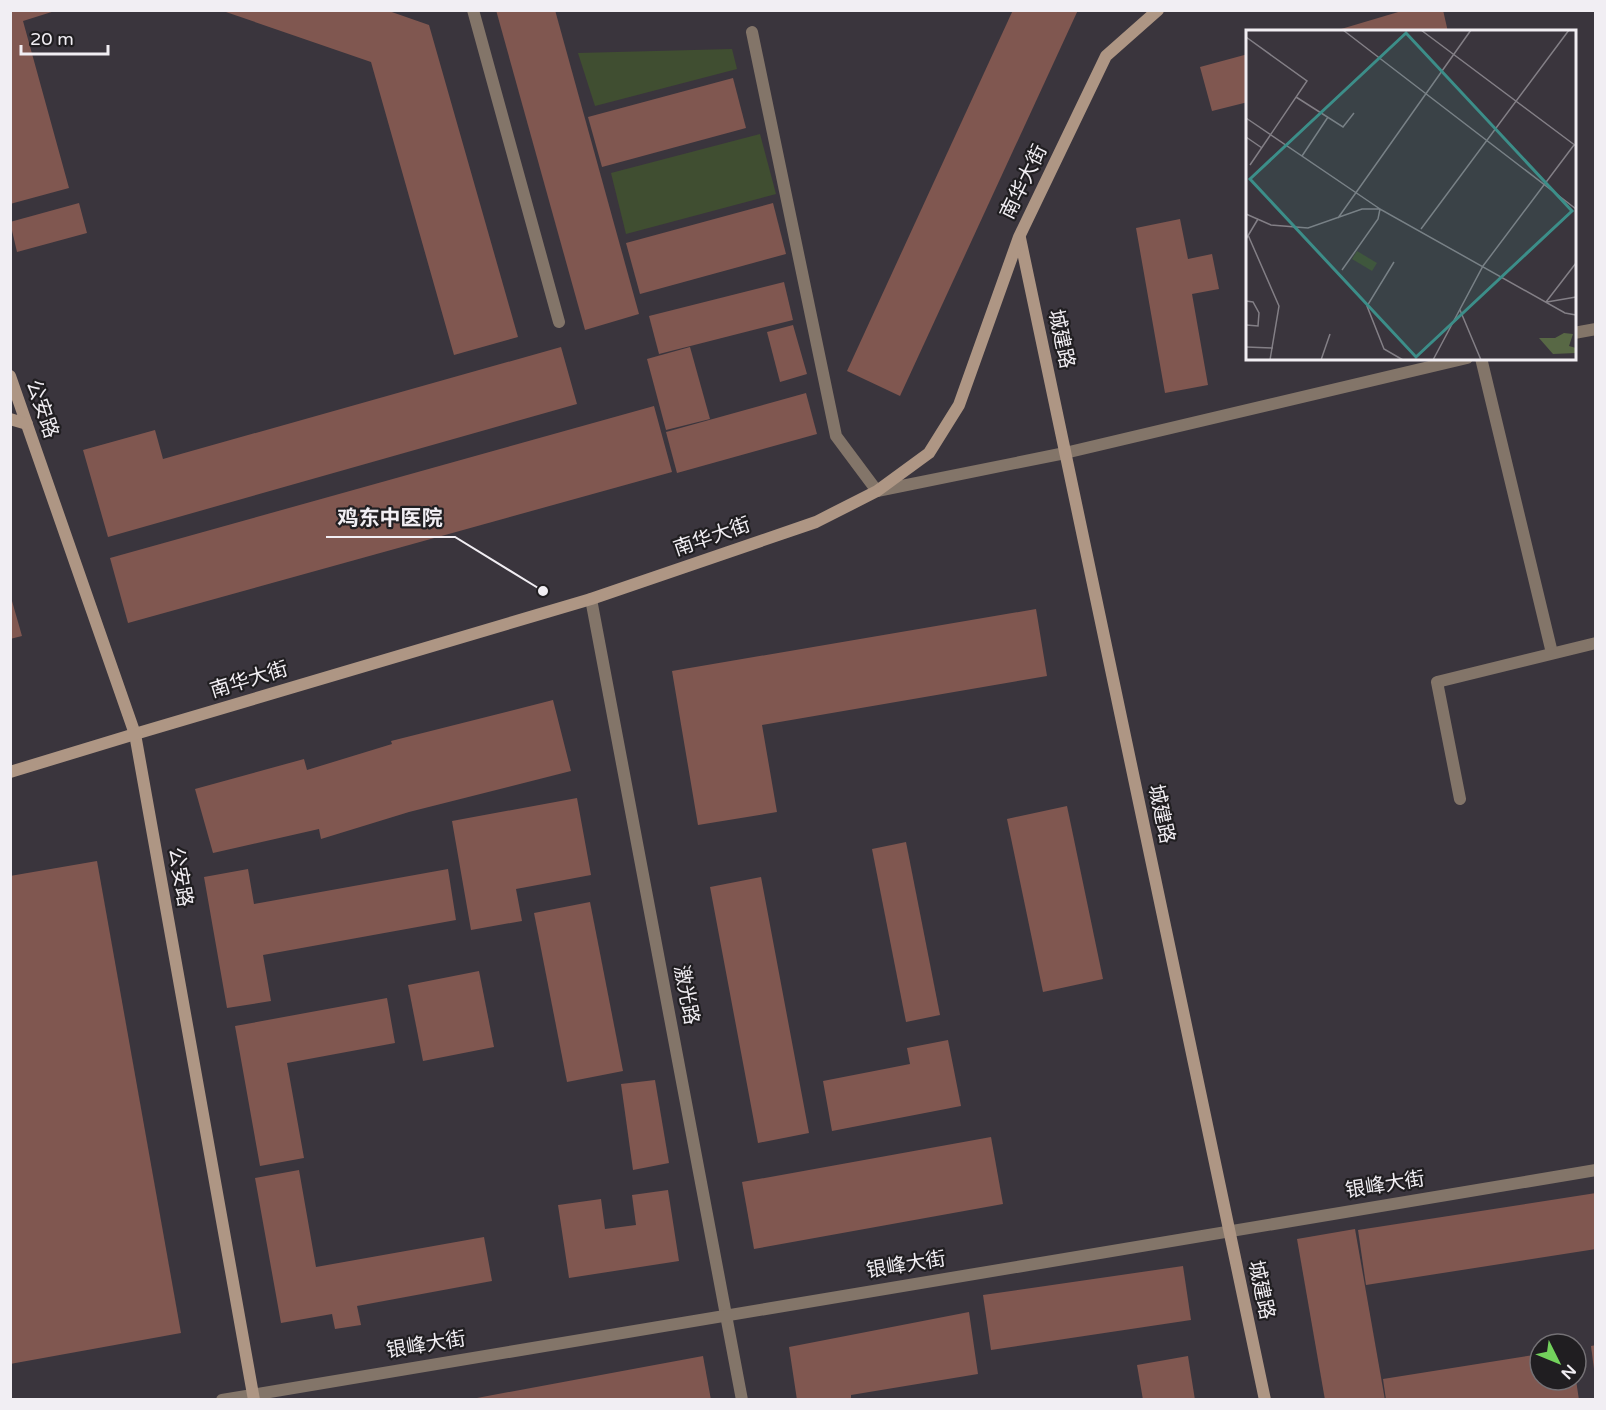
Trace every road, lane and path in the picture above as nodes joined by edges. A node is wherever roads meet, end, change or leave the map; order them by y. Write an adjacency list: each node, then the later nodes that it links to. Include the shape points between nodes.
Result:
1 (473, 10): 5 (street)
2 (1158, 10): 4 (street, 南华大街, via 1106,56)
3 (752, 32): 14 (street, via 836,436)
4 (1019, 237): 13 (street, 城建路); 14 (street, 南华大街, via 959,405 928,453)
5 (559, 322)
6 (1596, 328): 7 (street)
7 (1576, 333)
8 (1459, 360): 13 (street)
9 (1481, 360): 17 (street)
10 (10, 376): 12 (street, 公安路)
11 (10, 419): 12 (street)
12 (27, 424): 18 (street, 公安路)
13 (1065, 453): 14 (street); 22 (street, 城建路)
14 (877, 490): 15 (street, 南华大街, via 816,522)
15 (591, 598): 18 (street, 南华大街); 23 (street, 激光路)
16 (1596, 643): 17 (street)
17 (1552, 653): 20 (street, via 1437,682)
18 (135, 734): 19 (street, 南华大街); 24 (street, 公安路)
19 (10, 772)
20 (1460, 799)
21 (1596, 1170): 22 (street, 银峰大街)
22 (1229, 1231): 23 (street, 银峰大街); 27 (street, 城建路)
23 (726, 1315): 24 (street, 银峰大街); 26 (street, 激光路)
24 (254, 1397): 25 (street, 银峰大街)
25 (222, 1400)
26 (742, 1400)
27 (1265, 1400)

